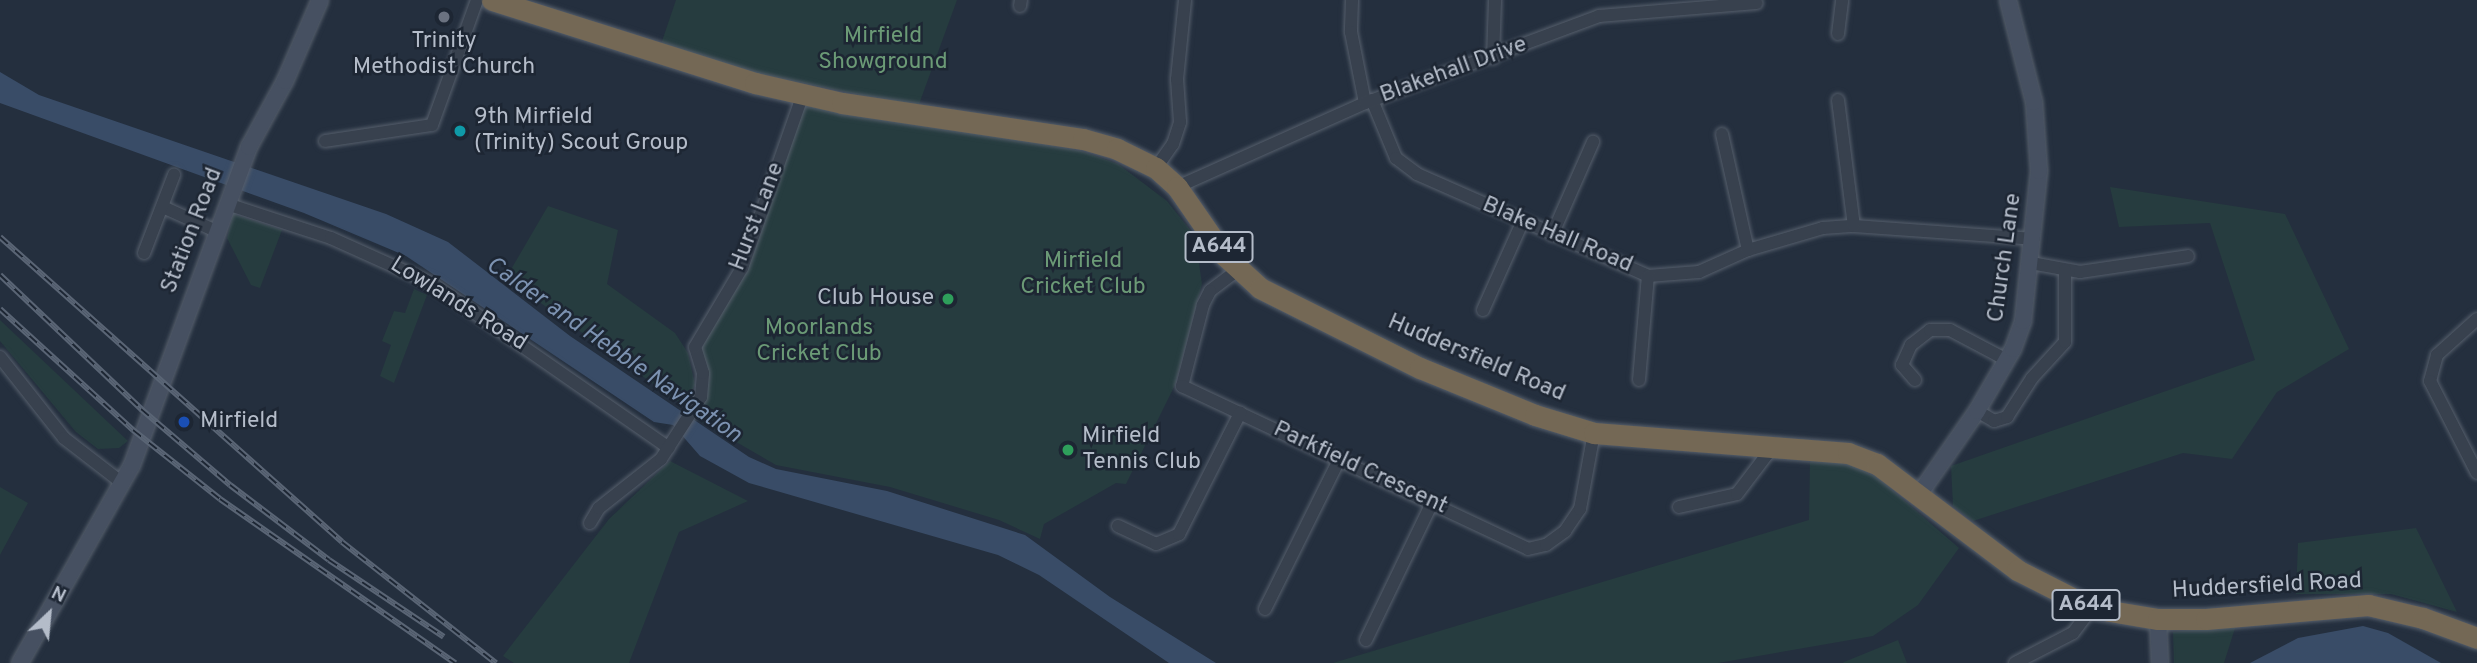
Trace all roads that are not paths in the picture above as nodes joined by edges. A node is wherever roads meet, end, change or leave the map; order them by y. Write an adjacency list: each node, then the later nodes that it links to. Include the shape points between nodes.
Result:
1 (320, 0): 22 (street, Station Road)
2 (477, 0): 17 (street, via 432,125)
3 (492, 0): 9 (highway, Huddersfield Road / A644)
4 (1185, 0): 19 (street, via 1177,79 1180,122 1174,144)
5 (1352, 0): 15 (street, Blake Hall Road, via 1351,32)
6 (1495, 0): 12 (street)
7 (1842, 0): 11 (street)
8 (2008, 0): 28 (street, Church Lane, via 2034,103 2039,171)
9 (521, 4): 13 (highway, Huddersfield Road / A644, via 661,56)
10 (1747, 6): 12 (street, Blakehall Drive, via 1599,16)
11 (1838, 34)
12 (1493, 58): 15 (street, Blakehall Drive)
13 (803, 94): 19 (highway, Huddersfield Road / A644, via 1083,139); 45 (street, Hurst Lane, via 741,268 695,346 704,373 701,397)
14 (1838, 100): 25 (street)
15 (1368, 102): 21 (street, Blakehall Drive); 24 (street, Blake Hall Road, via 1396,158 1417,174)
16 (1722, 134): 29 (street)
17 (325, 141)
18 (1593, 142): 27 (street)
19 (1156, 168): 21 (highway, Huddersfield Road / A644)
20 (174, 175): 23 (street)
21 (1177, 187): 33 (highway, Huddersfield Road / A644)
22 (229, 198): 26 (street, Station Road); 45 (street, Lowlands Road, via 433,284)
23 (164, 208): 26 (street); 30 (street)
24 (1522, 223): 27 (street, Blake Hall Road); 36 (street)
25 (1854, 226): 28 (street, Blake Hall Road); 29 (street, Blake Hall Road, via 1823,229)
26 (216, 232): 49 (street, Station Road, via 132,465)
27 (1552, 235): 35 (street, Blake Hall Road)
28 (2034, 239): 32 (street, Church Lane)
29 (1748, 250): 35 (street, Blake Hall Road, via 1699,272)
30 (144, 253)
31 (2188, 256): 34 (street, via 2080,272)
32 (2031, 263): 34 (street); 39 (street, Church Lane, via 2023,321)
33 (1239, 269): 43 (street, Parkfield Crescent, via 1210,291 1203,304 1182,386); 44 (highway, Huddersfield Road / A644, via 1260,288 1420,368 1535,415)
34 (2064, 270): 42 (street, via 2065,342 2004,420 1994,421)
35 (1648, 276): 40 (street)
36 (1483, 310)
37 (2477, 319): 48 (street, via 2437,355 2430,381)
38 (0, 357): 49 (street, via 64,438)
39 (2007, 360): 41 (street, via 1950,330 1930,330 1911,345 1902,365); 42 (street, Church Lane)
40 (1639, 380)
41 (1915, 380)
42 (1977, 411): 50 (street, Church Lane)
43 (1240, 413): 47 (street, Parkfield Crescent); 54 (street, via 1179,534 1156,544)
44 (1594, 433): 46 (highway, Huddersfield Road / A644, via 1662,442); 51 (street, Parkfield Crescent, via 1580,509 1546,545 1528,549)
45 (672, 443): 53 (street, Hurst Lane, via 599,508)
46 (1775, 444): 50 (highway, Huddersfield Road / A644, via 1848,453 1877,464); 52 (street, via 1737,494)
47 (1339, 460): 51 (street, Parkfield Crescent); 56 (street)
48 (2477, 473)
49 (121, 482): 60 (street, Station Road)
50 (1918, 496): 55 (highway, Huddersfield Road / A644, via 2017,569)
51 (1433, 503): 59 (street)
52 (1679, 507)
53 (590, 523)
54 (1118, 526)
55 (2092, 608): 57 (highway, Huddersfield Road / A644); 61 (street, via 2073,633)
56 (1265, 609)
57 (2158, 619): 58 (highway, Huddersfield Road / A644, via 2368,605); 62 (street)
58 (2477, 638)
59 (1366, 640)
60 (20, 663)
61 (2015, 663)
62 (2160, 663)

